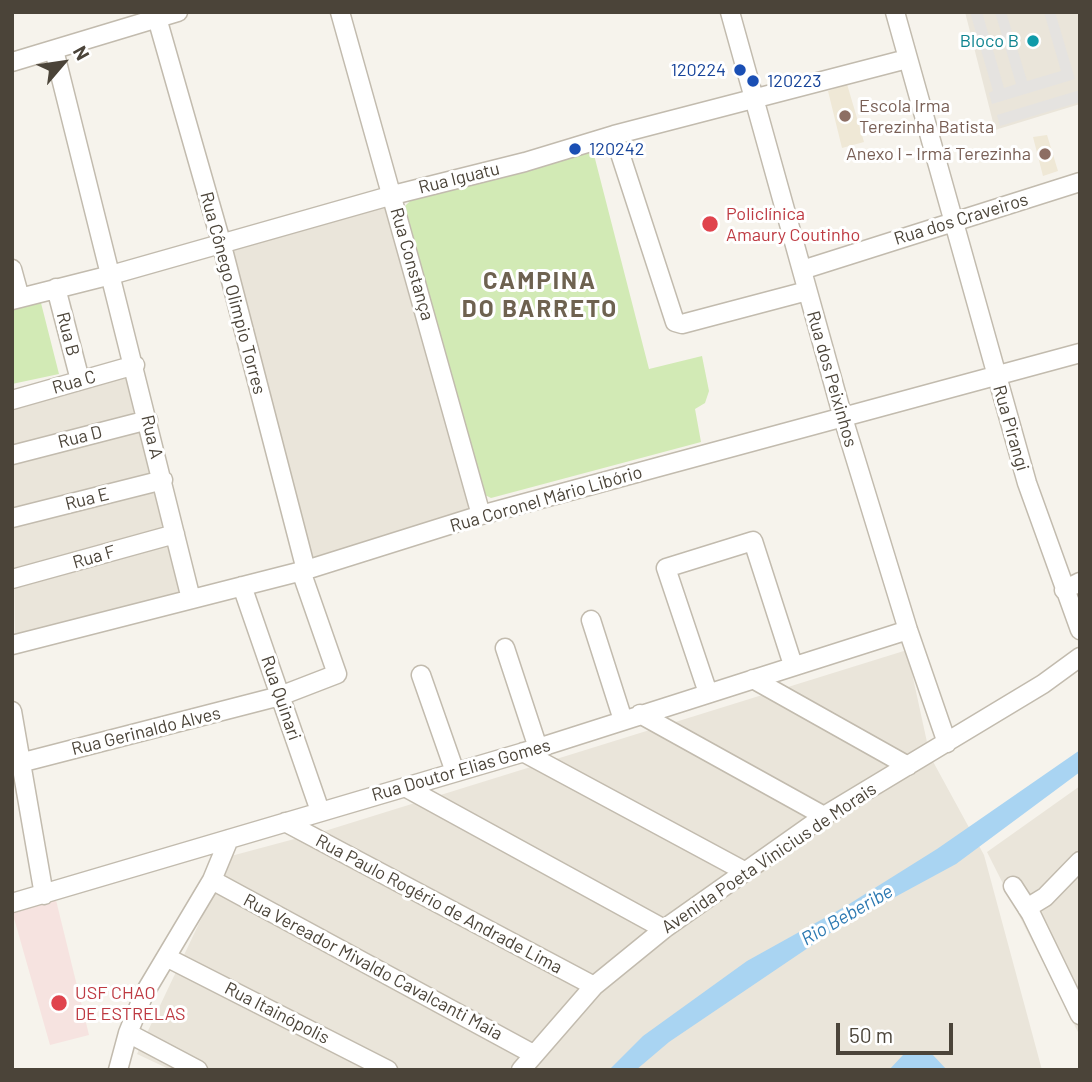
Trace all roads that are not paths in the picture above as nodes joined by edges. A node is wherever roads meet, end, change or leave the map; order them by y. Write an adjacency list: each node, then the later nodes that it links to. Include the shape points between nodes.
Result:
1 (178, 12): 5 (street)
2 (340, 12): 12 (street, Rua Constança)
3 (730, 12): 9 (street, Rua dos Peixinhos)
4 (895, 12): 7 (street, Rua Pirangi)
5 (157, 18): 6 (street); 14 (street, Rua Cônego Olimpio Torres)
6 (54, 50): 8 (street); 17 (street, Rua A)
7 (907, 59): 9 (street, Rua Iguatu); 13 (street, Rua Pirangi)
8 (12, 62)
9 (753, 99): 10 (street, Rua Iguatu); 16 (street, Rua dos Peixinhos)
10 (614, 135): 12 (street, Rua Iguatu); 19 (street, via 675,323)
11 (1080, 182): 13 (street, Rua dos Craveiros)
12 (393, 195): 14 (street, Rua Iguatu); 30 (street, Rua Constança)
13 (954, 221): 16 (street, Rua dos Craveiros); 23 (street, Rua Pirangi)
14 (220, 242): 17 (street, Rua Iguatu); 33 (street, Rua Cônego Olimpio Torres)
15 (12, 269): 20 (street)
16 (802, 270): 19 (street, Rua dos Peixinhos)
17 (111, 275): 18 (street, Rua Iguatu); 22 (street, Rua A)
18 (56, 288): 20 (street, Rua Iguatu); 24 (street, Rua B)
19 (807, 291): 26 (street, Rua dos Peixinhos)
20 (16, 299)
21 (1080, 353): 23 (street, Rua Coronel Mário Libório)
22 (135, 365): 24 (street, Rua C); 27 (street, Rua A)
23 (995, 374): 26 (street, Rua Coronel Mário Libório); 36 (street, Rua Pirangi, via 1027,483)
24 (80, 380): 25 (street, Rua C)
25 (12, 400)
26 (842, 418): 30 (street, Rua Coronel Mário Libório); 39 (street, Rua dos Peixinhos)
27 (148, 420): 28 (street, Rua D); 29 (street, Rua A)
28 (12, 455)
29 (163, 480): 31 (street, Rua E); 32 (street, Rua A)
30 (481, 515): 33 (street, Rua Coronel Mário Libório)
31 (12, 518)
32 (175, 534): 34 (street, Rua F); 37 (street, Rua A)
33 (303, 570): 35 (street, Rua Coronel Mário Libório); 48 (street, Rua Cônego Olimpio Torres, via 337,674)
34 (12, 579)
35 (242, 586): 37 (street, Rua Coronel Mário Libório); 48 (street, Rua Quinari)
36 (1072, 586): 40 (street, Rua Pirangi)
37 (191, 599): 41 (street, Rua Coronel Mário Libório)
38 (591, 620): 50 (street)
39 (908, 630): 44 (street, Rua Doutor Elias Gomes); 51 (street, Rua dos Peixinhos)
40 (1080, 630)
41 (13, 642)
42 (505, 648): 52 (street)
43 (1080, 657): 51 (street, Avenida Poeta Vinicius de Morais)
44 (793, 665): 46 (street, Rua Doutor Elias Gomes); 47 (street, via 753,541 666,568)
45 (421, 675): 55 (street)
46 (753, 679): 47 (street, Rua Doutor Elias Gomes); 54 (street)
47 (708, 693): 50 (street, Rua Doutor Elias Gomes)
48 (280, 696): 53 (street, Rua Gerinaldo Alves); 57 (street, Rua Quinari)
49 (12, 711): 53 (street)
50 (631, 717): 52 (street, Rua Doutor Elias Gomes); 58 (street)
51 (947, 743): 54 (street, Avenida Poeta Vinicius de Morais)
52 (531, 750): 55 (street, Rua Doutor Elias Gomes); 62 (street)
53 (17, 764): 65 (street)
54 (908, 766): 58 (street, Avenida Poeta Vinicius de Morais)
55 (455, 772): 56 (street, Rua Doutor Elias Gomes)
56 (405, 787): 57 (street, Rua Doutor Elias Gomes); 68 (street)
57 (320, 811): 59 (street, Rua Doutor Elias Gomes)
58 (824, 816): 62 (street, Avenida Poeta Vinicius de Morais)
59 (285, 822): 60 (street, Rua Doutor Elias Gomes); 70 (street, Rua Paulo Rogério de Andrade Lima)
60 (229, 839): 63 (street); 65 (street, Rua Doutor Elias Gomes)
61 (1080, 861): 67 (street, via 1045,897)
62 (744, 871): 68 (street, Avenida Poeta Vinicius de Morais)
63 (212, 880): 69 (street); 73 (street, Rua Vereador Mivaldo Cavalcanti Maia)
64 (1013, 886): 67 (street)
65 (44, 895): 66 (street, Rua Doutor Elias Gomes)
66 (12, 903)
67 (1027, 908): 71 (street)
68 (664, 929): 70 (street, Avenida Poeta Vinicius de Morais)
69 (166, 957): 72 (street); 76 (street, Rua Itainópolis)
70 (594, 986): 73 (street, Avenida Poeta Vinicius de Morais)
71 (1080, 1015)
72 (128, 1033): 74 (street); 75 (street)
73 (533, 1054): 77 (street, Avenida Poeta Vinicius de Morais)
74 (118, 1070)
75 (198, 1070)
76 (388, 1070)
77 (521, 1070)

